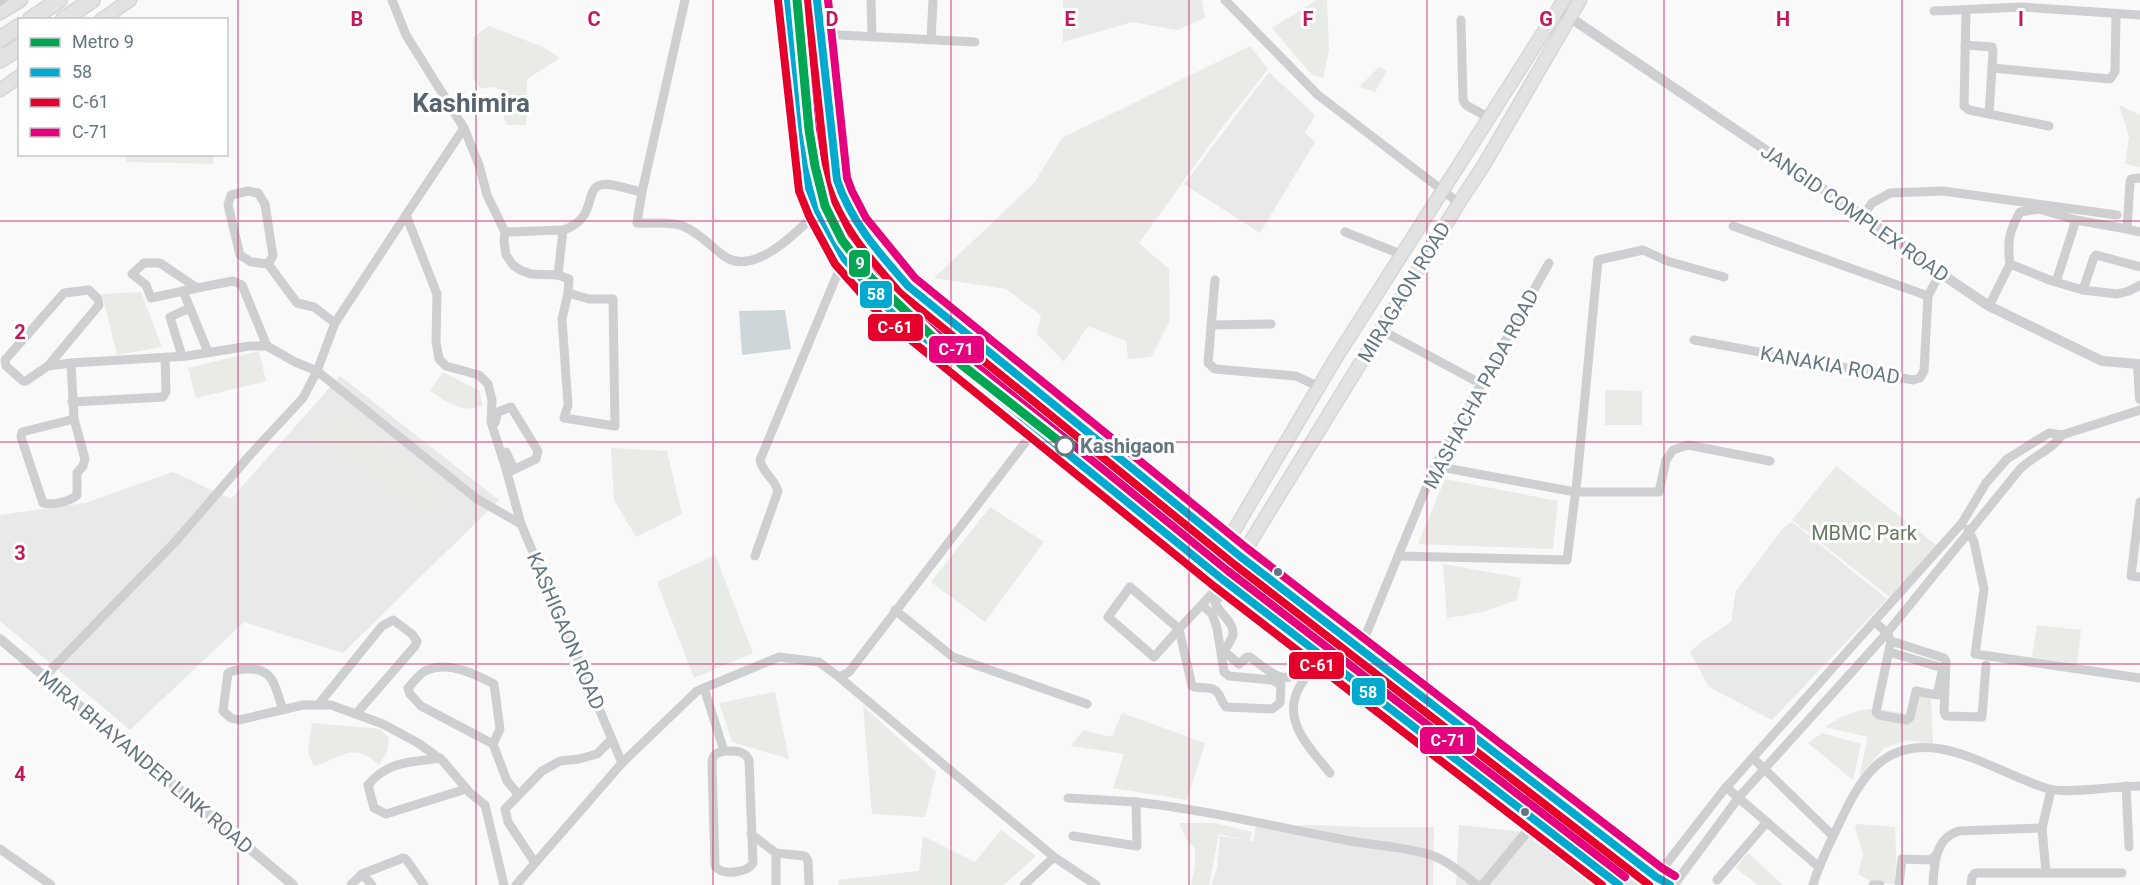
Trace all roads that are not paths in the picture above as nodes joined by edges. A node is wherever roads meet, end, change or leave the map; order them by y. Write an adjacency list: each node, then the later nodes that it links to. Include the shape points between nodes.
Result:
1 (21, 0): 14 (main road)
2 (59, 0): 20 (highway)
3 (92, 0): 21 (highway)
4 (130, 0): 22 (main road)
5 (392, 0): 39 (street, via 406,35)
6 (685, 0): 41 (street)
7 (788, 0): 44 (main road, via 809,188)
8 (817, 0): 25 (main road)
9 (871, 0): 26 (street)
10 (933, 0): 28 (street)
11 (1225, 0): 42 (street, via 1318,95)
12 (1580, 0): 19 (main road, MIRAGAON ROAD)
13 (1561, 5): 19 (street, JANGID COMPLEX ROAD); 37 (main road, MIRAGAON ROAD)
14 (2, 7)
15 (1966, 10): 16 (street); 17 (street, via 2022,8); 30 (street)
16 (1934, 11)
17 (2116, 14): 18 (street); 33 (street, via 2115,72 2110,79)
18 (2140, 15)
19 (1570, 16): 43 (main road, MIRAGAON ROAD); 47 (street, JANGID COMPLEX ROAD)
20 (33, 18)
21 (66, 18)
22 (104, 18)
23 (1461, 20): 37 (street, via 1463,100)
24 (18, 27): 27 (highway)
25 (820, 34): 26 (street); 67 (main road, via 841,194 869,242)
26 (872, 36): 28 (street)
27 (0, 39)
28 (931, 40): 29 (street)
29 (975, 42)
30 (1965, 45): 33 (street, via 1992,47); 36 (street, via 1964,106)
31 (18, 48): 32 (highway)
32 (0, 60)
33 (1992, 68): 36 (street)
34 (18, 77): 35 (main road)
35 (0, 90)
36 (1989, 114): 38 (street)
37 (1489, 118): 42 (main road, MIRAGAON ROAD)
38 (2049, 126)
39 (464, 128): 46 (street); 52 (street, via 487,195)
40 (2140, 178): 51 (street, via 2130,182)
41 (642, 192): 44 (street, via 637,223 682,226 703,237 723,256 738,261 779,248); 50 (street, via 600,185 592,193 582,221)
42 (1443, 192): 43 (street); 55 (main road, MIRAGAON ROAD)
43 (1459, 203): 79 (main road, MIRAGAON ROAD)
44 (818, 211): 56 (main road)
45 (2117, 214): 47 (street, via 1943,191 1890,192 1872,203)
46 (406, 215): 76 (street); 98 (street, KASHIGAON ROAD, via 437,294 439,359 446,366 479,375 488,384 492,400 490,422)
47 (1863, 216): 61 (street, JANGID COMPLEX ROAD)
48 (2076, 220): 51 (street); 59 (street, via 2040,209 2020,212 2008,243); 65 (street)
49 (1733, 226): 72 (street)
50 (563, 230): 52 (street); 62 (street)
51 (2127, 230): 54 (street)
52 (505, 232): 62 (street, via 506,255 513,265 531,274)
53 (1345, 232): 55 (street)
54 (2140, 232)
55 (1403, 255): 90 (main road, MIRAGAON ROAD)
56 (844, 258): 74 (main road); 111 (street, via 760,459 778,491)
57 (1548, 263): 101 (street, MASHACHA PADA ROAD)
58 (268, 264): 58 (street, via 251,262 240,255 228,205 231,195 258,192 265,204 273,256); 76 (street, via 297,303 314,307)
59 (2010, 264): 65 (street); 73 (street)
60 (2140, 267): 69 (street, via 2096,255)
61 (1940, 273): 72 (street); 73 (street, JANGID COMPLEX ROAD)
62 (558, 275): 71 (street, via 569,279)
63 (1724, 277): 104 (street, via 1643,250 1598,260)
64 (1215, 280): 78 (street)
65 (2056, 282): 69 (street)
66 (2140, 285): 69 (street, via 2117,294)
67 (908, 286): 74 (main road); 93 (main road)
68 (197, 288): 70 (street); 70 (street, via 160,263 144,263 133,272 146,285 151,298); 81 (street, via 233,281 242,285)
69 (2083, 290)
70 (183, 291): 75 (street)
71 (568, 292): 71 (street, via 589,299 614,299 615,426 564,418 568,405 562,319)
72 (1928, 296): 80 (street, KANAKIA ROAD, via 1924,372 1913,380)
73 (1989, 306): 86 (street, JANGID COMPLEX ROAD, via 2102,361)
74 (887, 307): 96 (main road)
75 (190, 308): 82 (street); 83 (street, via 170,316)
76 (335, 323): 88 (street)
77 (1271, 324): 78 (street)
78 (1211, 325): 90 (street, via 1208,363 1215,369 1296,376)
79 (1381, 330): 89 (street); 113 (main road, MIRAGAON ROAD)
80 (1694, 340)
81 (267, 346): 82 (street); 88 (street)
82 (208, 352): 83 (street)
83 (182, 356): 84 (street)
84 (165, 357): 85 (street); 92 (street, via 163,397)
85 (71, 363): 87 (street); 92 (street)
86 (2139, 364): 91 (street, JANGID COMPLEX ROAD)
87 (48, 366): 87 (street, via 23,381 6,366 5,360 64,293 89,290 99,305)
88 (317, 371): 108 (street, via 477,499); 130 (street, via 303,398 176,541)
89 (1474, 380)
90 (1319, 387): 110 (main road, MIRAGAON ROAD)
91 (2140, 399)
92 (72, 402): 95 (street)
93 (1054, 405): 96 (street); 110 (main road)
94 (2140, 410): 97 (street)
95 (74, 419): 95 (street, via 85,459 77,473 77,495 43,503 22,432)
96 (1035, 429): 114 (main road); 120 (street)
97 (2062, 435): 99 (street, via 2049,433); 102 (street)
98 (501, 448): 103 (street, KASHIGAON ROAD); 103 (street, via 496,416 511,407 538,451 536,459)
99 (2007, 459): 102 (street); 107 (street, via 1986,483)
100 (1770, 461): 104 (street, via 1688,445 1673,450 1666,460 1659,492)
101 (1435, 466): 104 (street); 112 (street, MASHACHA PADA ROAD)
102 (2020, 469): 109 (street)
103 (511, 471): 108 (street, KASHIGAON ROAD)
104 (1575, 492): 112 (street, via 1567,560)
105 (2140, 502): 106 (street)
106 (2139, 515): 115 (street, via 2131,576)
107 (1962, 523): 109 (street); 121 (street)
108 (521, 524): 139 (street, KASHIGAON ROAD)
109 (1971, 531): 123 (street); 132 (street, via 1984,589 1975,654)
110 (1226, 544): 113 (main road); 114 (main road, MIRAGAON ROAD)
111 (755, 556)
112 (1398, 556): 125 (street, MASHACHA PADA ROAD)
113 (1240, 557): 116 (main road); 117 (main road, MIRAGAON ROAD)
114 (1207, 566): 117 (main road)
115 (2140, 577)
116 (1271, 580): 125 (main road); 176 (main road, bridge, via 1282,595 1311,618)
117 (1225, 581): 118 (main road); 119 (street); 127 (street, via 1215,603 1233,628 1225,652 1239,664 1250,657 1277,677 1290,676)
118 (1252, 602): 127 (main road); 191 (main road, bridge, via 1275,611)
119 (1202, 605): 122 (street); 129 (street, via 1212,614 1222,667)
120 (895, 610): 131 (street, via 849,672); 135 (street, via 953,657)
121 (1875, 622): 123 (street); 143 (street)
122 (1179, 629): 122 (street, via 1130,587 1108,617 1155,657); 134 (street, via 1192,686)
123 (1889, 637): 126 (street); 128 (street, via 1944,658 1944,712 1950,718 1982,717); 145 (street)
124 (0, 639): 130 (street, MIRA BHAYANDER LINK ROAD)
125 (1360, 649): 155 (main road)
126 (1889, 652): 126 (street, via 1876,712 1907,720 1916,691 1937,694 1943,668)
127 (1320, 654): 146 (street, via 1295,697 1295,718 1298,733); 157 (main road)
128 (1986, 665)
129 (1227, 674): 134 (street); 134 (street, via 1272,680 1281,686 1280,703 1272,709 1226,707)
130 (45, 676): 177 (street, MIRA BHAYANDER LINK ROAD)
131 (839, 677): 133 (street, via 819,662 779,657); 167 (street)
132 (2140, 678)
133 (704, 688): 141 (street); 144 (street)
134 (1216, 691)
135 (1087, 704)
136 (318, 705): 137 (street); 138 (street); 138 (street, via 382,626 393,620 417,641)
137 (282, 710): 137 (street, via 239,720 231,718 223,711 228,673 235,669 266,671 273,680)
138 (356, 714): 142 (street, via 383,724)
139 (611, 740): 144 (street, KASHIGAON ROAD); 152 (street, via 597,754 560,761 542,771)
140 (492, 744): 140 (street, via 421,706 408,688 425,671 442,667 474,674 494,684 500,729); 152 (street, via 507,781)
141 (724, 751): 160 (street, via 741,752 749,760); 160 (street, via 712,757 717,870 751,867)
142 (440, 758): 150 (street); 150 (street, via 391,765 377,774 368,785 374,808 386,814)
143 (1753, 758): 145 (street); 149 (street)
144 (622, 763): 168 (street)
145 (1763, 768): 153 (street); 162 (street)
146 (1330, 772)
147 (2126, 786): 148 (street); 151 (street); 163 (street)
148 (2140, 786)
149 (1726, 787): 153 (street); 176 (street)
150 (466, 789): 182 (street, via 485,805)
151 (2051, 790): 159 (street); 162 (street, via 1951,752 1903,749 1882,760 1863,779)
152 (518, 794): 168 (street, via 505,809 508,822)
153 (1739, 797): 158 (street); 192 (street)
154 (1068, 798): 156 (street)
155 (1554, 799): 157 (street); 176 (main road)
156 (1136, 802): 161 (street, via 1137,846); 188 (street, via 1416,851 1434,856)
157 (1536, 822): 189 (street); 190 (main road)
158 (1767, 822): 169 (street); 175 (street)
159 (2042, 828): 166 (street, via 1950,833); 171 (street)
160 (751, 834): 165 (street)
161 (1073, 836)
162 (1833, 836): 169 (street)
163 (2129, 847)
164 (0, 849): 178 (street)
165 (776, 853): 184 (street); 185 (street, via 805,856)
166 (1935, 856): 196 (street, via 1930,860 1902,859); 197 (street)
167 (1054, 857): 186 (street); 187 (street)
168 (535, 863): 183 (street)
169 (1819, 867): 193 (street)
170 (2035, 873): 171 (street); 198 (street, via 1975,873); 199 (street)
171 (2046, 873): 172 (street)
172 (2086, 873): 173 (street); 200 (street)
173 (2122, 873)
174 (362, 874): 179 (street); 180 (street); 181 (street, via 405,858)
175 (1717, 880)
176 (1658, 881): 192 (main road)
177 (286, 883)
178 (51, 885)
179 (351, 885)
180 (372, 885)
181 (424, 885)
182 (504, 885)
183 (516, 885)
184 (776, 885)
185 (809, 885)
186 (1024, 885)
187 (1096, 885)
188 (1477, 885)
189 (1483, 885)
190 (1619, 885)
191 (1633, 885)
192 (1672, 885)
193 (1813, 885)
194 (1873, 885): 195 (street)
195 (1880, 885)
196 (1899, 885)
197 (1933, 885)
198 (1971, 885)
199 (2035, 885)
200 (2085, 885)

